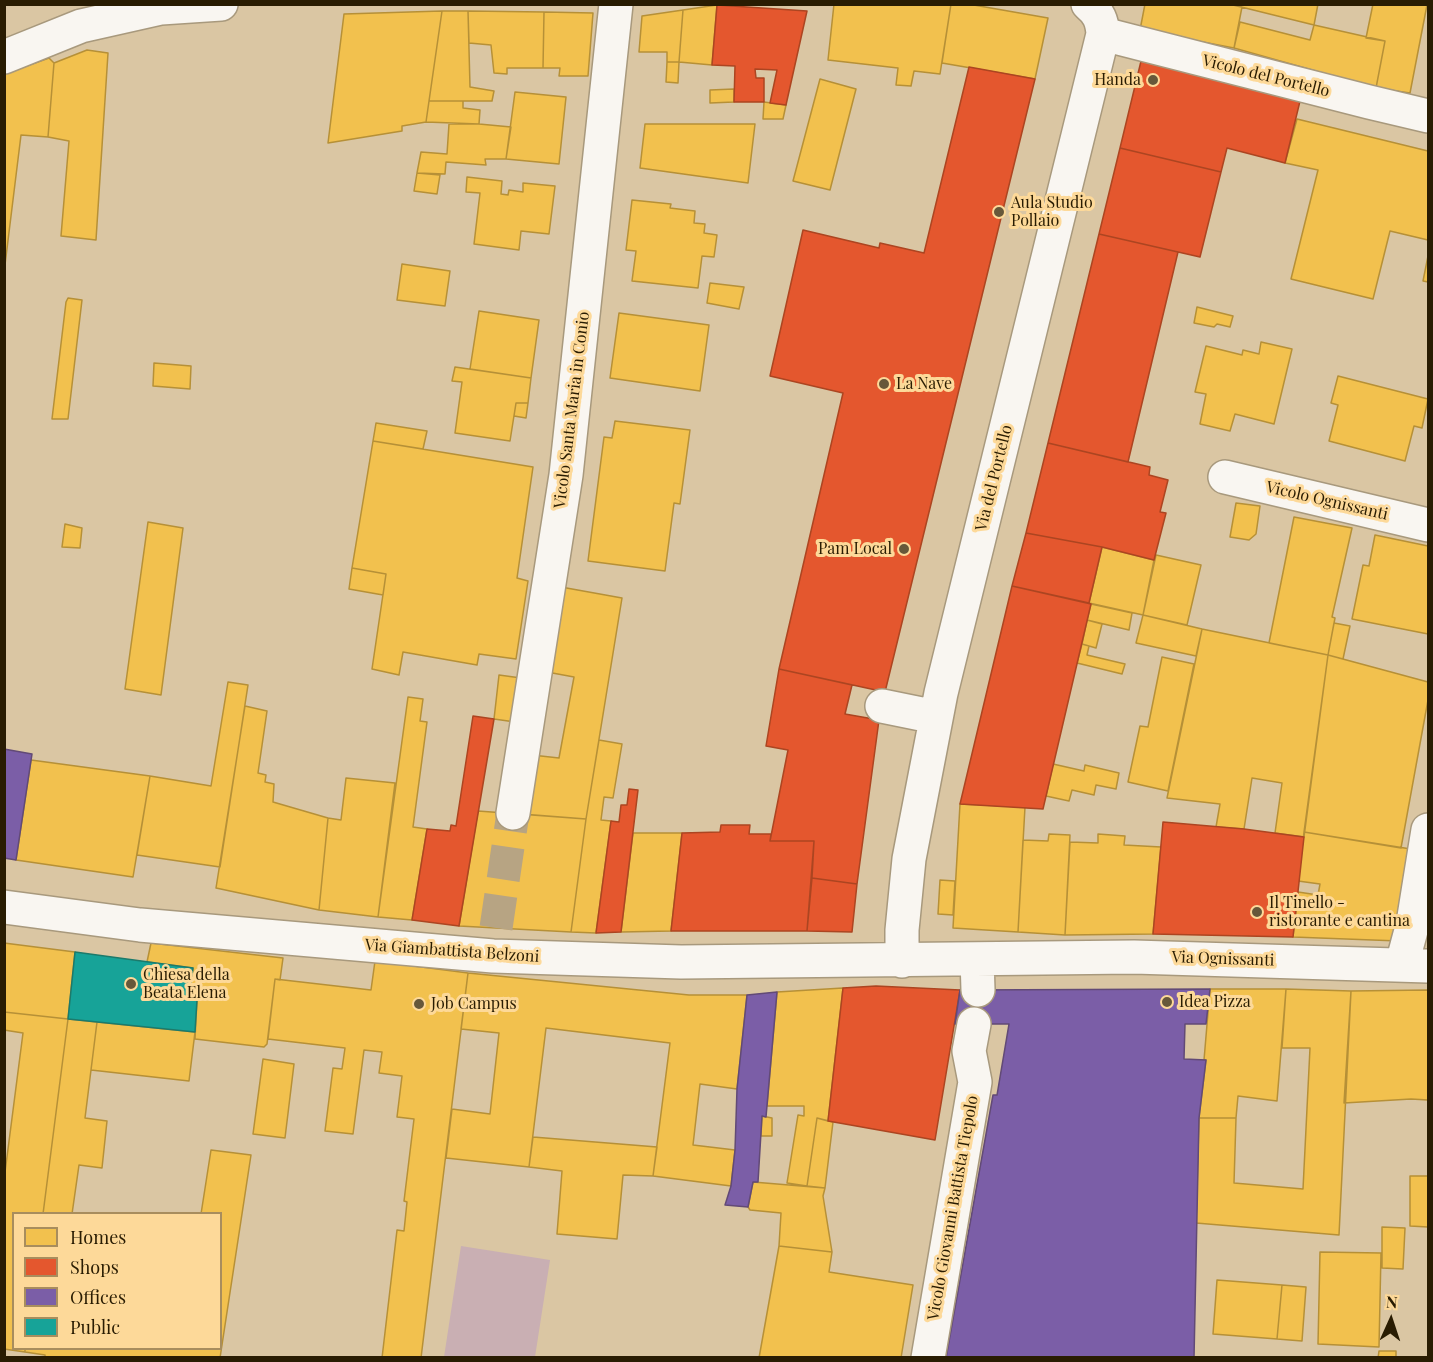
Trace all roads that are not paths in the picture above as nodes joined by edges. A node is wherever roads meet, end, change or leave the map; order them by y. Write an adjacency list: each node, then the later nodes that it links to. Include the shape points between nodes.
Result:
1 (220, 4): 4 (street, via 160,8 81,26)
2 (616, 4): 10 (street, Vicolo Santa Maria in Conio, via 566,475)
3 (1098, 13): 5 (street, Vicolo del Portello, via 1369,102); 9 (street, Via del Portello)
4 (4, 57)
5 (1428, 116)
6 (1225, 477): 7 (street, Vicolo Ognissanti)
7 (1428, 525)
8 (882, 706): 9 (street)
9 (936, 717): 13 (street, Via del Portello, via 909,859)
10 (513, 813)
11 (1428, 830): 14 (street, via 1413,923)
12 (4, 907): 13 (street, Via Giambattista Belzoni, via 140,925 495,942 681,962)
13 (902, 961): 15 (street, Via Giambattista Belzoni)
14 (1415, 965): 15 (street, Via Ognissanti, via 1134,957 1017,959)
15 (977, 975)
16 (974, 1024): 17 (street, Vicolo Giovanni Battista Tiepolo, via 969,1051 975,1082)
17 (928, 1358)

